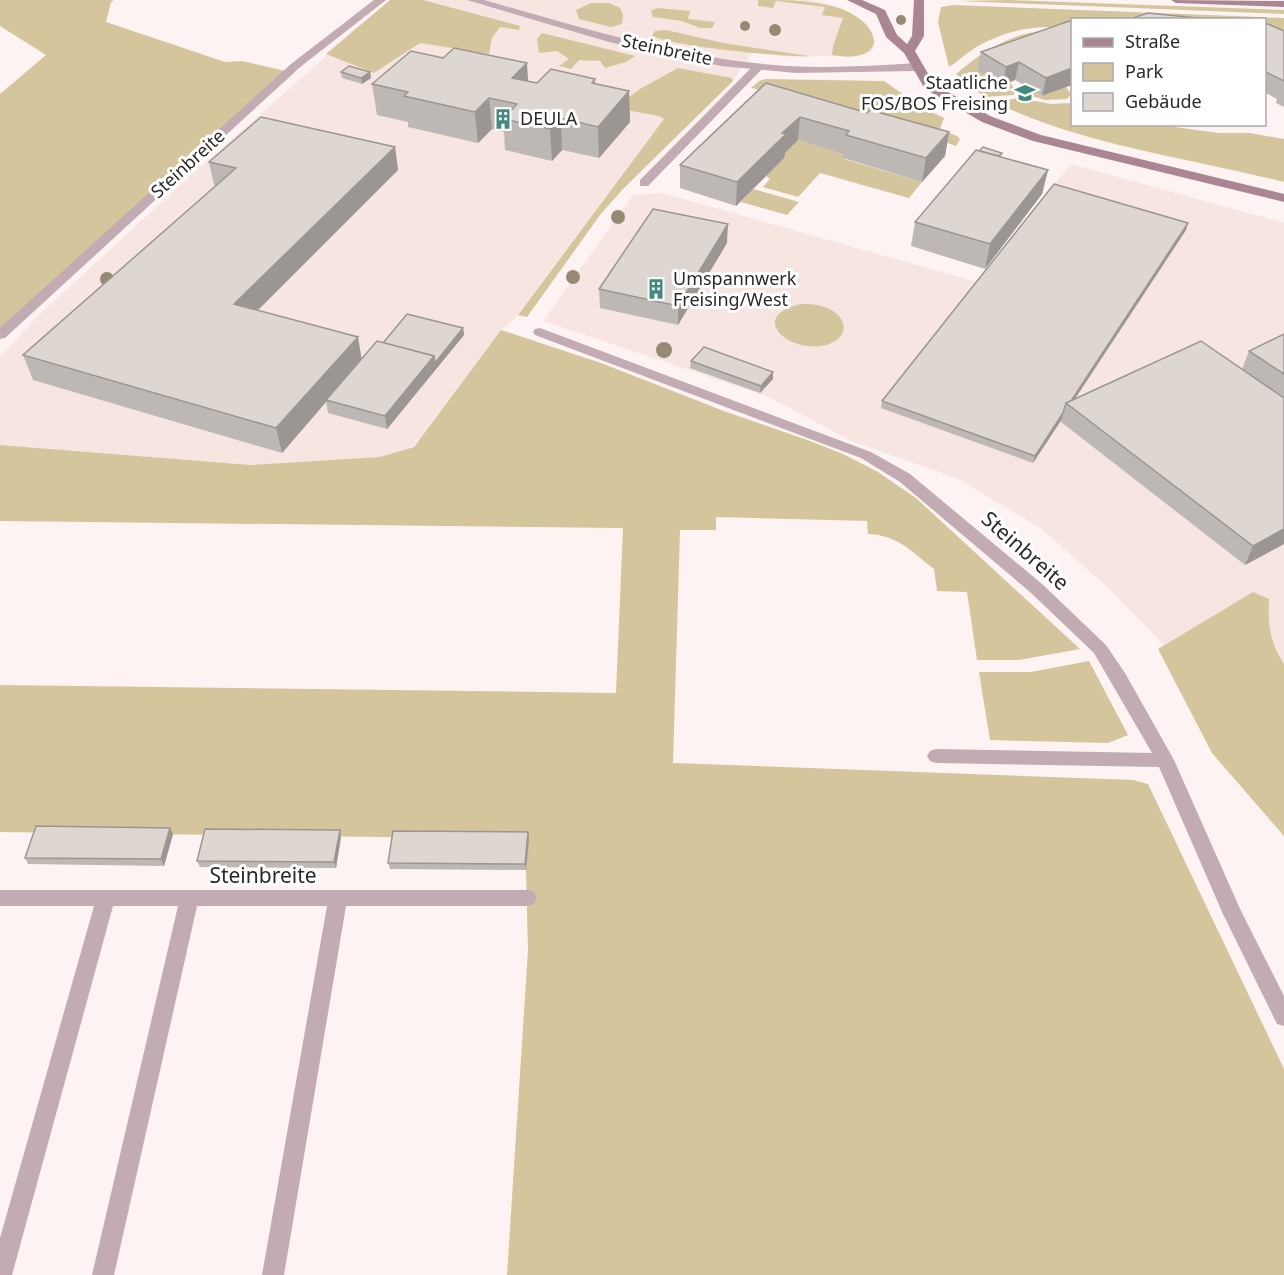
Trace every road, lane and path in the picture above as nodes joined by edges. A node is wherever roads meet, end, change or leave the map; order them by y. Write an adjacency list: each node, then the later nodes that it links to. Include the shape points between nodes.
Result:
1 (381, 0): 9 (street, Steinbreite)
2 (472, 0): 10 (street, Steinbreite, via 662,51)
3 (852, 0): 7 (street)
4 (919, 0): 8 (street, via 918,36)
5 (1176, 0): 6 (street)
6 (1284, 4)
7 (883, 6): 8 (street, via 892,37)
8 (909, 51): 11 (street)
9 (295, 66): 15 (lane, Steinbreite)
10 (758, 67): 11 (street, Steinbreite); 12 (lane)
11 (916, 67): 13 (street, via 937,92 1007,128)
12 (644, 183)
13 (1284, 198)
14 (540, 333): 17 (lane, Steinbreite, via 847,447 905,478 1035,588 1100,649)
15 (0, 335)
16 (936, 756): 17 (lane)
17 (1165, 760): 23 (lane, Steinbreite, via 1233,915)
18 (0, 898): 19 (lane, Steinbreite)
19 (106, 898): 20 (lane, Steinbreite); 24 (lane)
20 (189, 898): 21 (lane, Steinbreite); 25 (lane)
21 (338, 898): 22 (lane, Steinbreite); 26 (lane)
22 (526, 898)
23 (1284, 1017)
24 (1, 1275)
25 (103, 1275)
26 (273, 1275)

